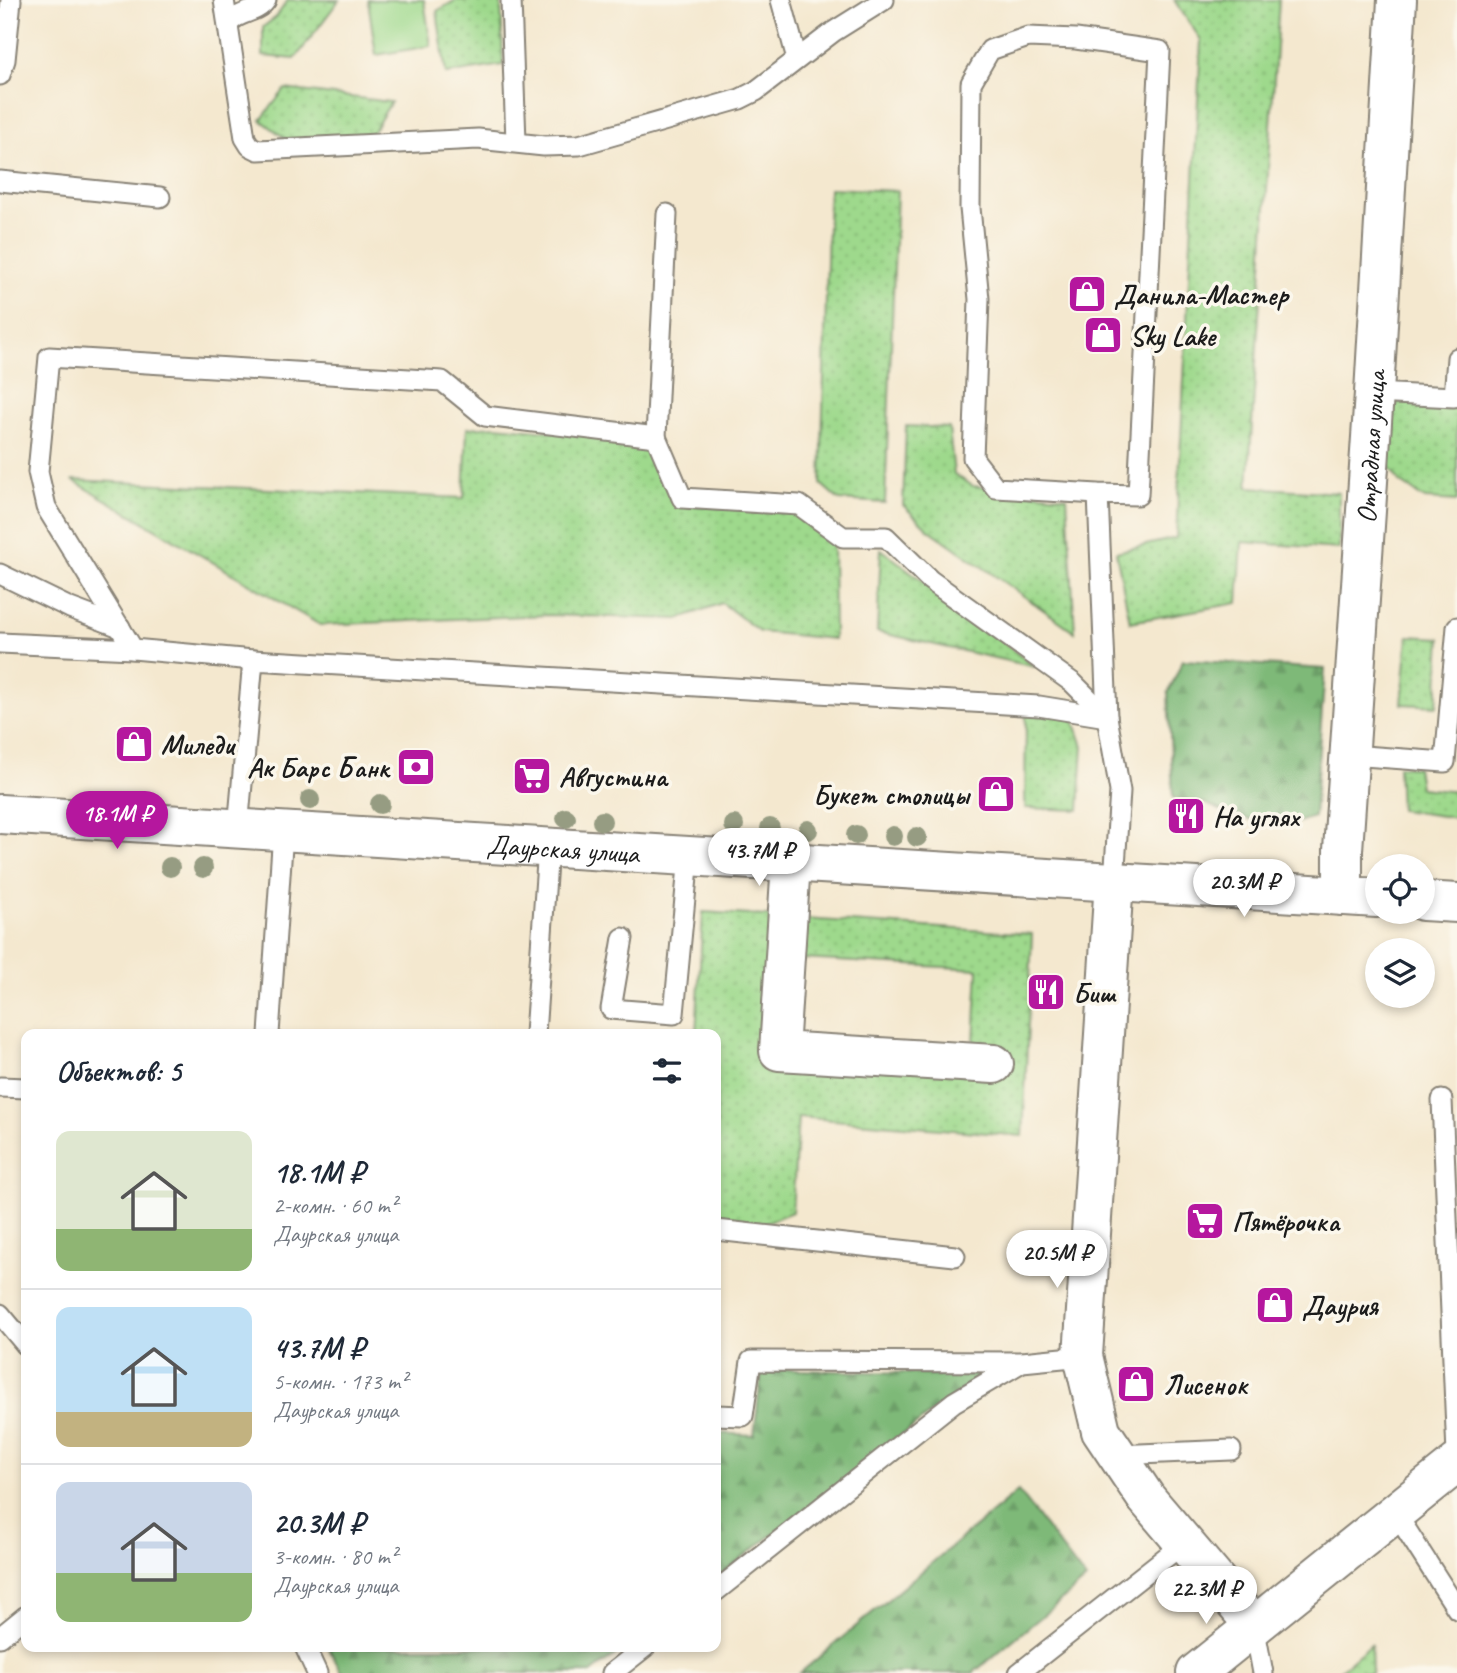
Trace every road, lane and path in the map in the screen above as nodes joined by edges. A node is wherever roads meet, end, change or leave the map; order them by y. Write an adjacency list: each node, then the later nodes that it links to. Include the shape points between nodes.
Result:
1 (11, 0): 10 (lane)
2 (224, 0): 8 (lane)
3 (266, 0): 8 (lane)
4 (511, 0): 11 (lane)
5 (781, 0): 9 (lane)
6 (884, 0): 9 (lane)
7 (1397, 0): 16 (street, Отрадная улица)
8 (228, 25): 11 (lane, via 245,138 255,149 478,139)
9 (797, 59): 11 (lane, via 734,102 579,145)
10 (0, 75)
11 (516, 142)
12 (0, 181): 13 (lane)
13 (160, 197)
14 (667, 214): 17 (lane)
15 (1457, 358): 16 (lane, via 1454,397)
16 (1374, 393): 26 (street, Отрадная улица)
17 (656, 437): 20 (lane, via 485,416 442,381 49,357 38,472 46,507); 25 (lane, via 682,498 799,505 843,537 886,537 930,580 1073,683)
18 (1098, 494): 18 (lane, via 1138,495 1160,51 1028,37 989,50 971,83 970,208 979,299 973,458 996,488); 25 (lane)
19 (0, 574): 20 (lane)
20 (120, 627): 23 (lane)
21 (1457, 627): 26 (lane, via 1446,762)
22 (0, 643): 23 (lane)
23 (133, 649): 24 (lane)
24 (253, 660): 25 (lane, via 1039,706); 28 (lane)
25 (1107, 717): 33 (lane, via 1120,791)
26 (1350, 755): 34 (street, Отрадная улица, via 1343,850)
27 (0, 814): 28 (street, Даурская улица)
28 (238, 829): 29 (street, Даурская улица)
29 (283, 832): 30 (street, Даурская улица); 38 (lane)
30 (548, 848): 31 (street, Даурская улица); 39 (lane)
31 (689, 856): 32 (street, Даурская улица); 37 (lane, via 674,1014 611,1009)
32 (791, 862): 33 (street, Даурская улица); 40 (street, via 779,1051)
33 (1114, 881): 34 (street, Даурская улица); 48 (street)
34 (1360, 897)
35 (1435, 902): 36 (street)
36 (1457, 903)
37 (623, 937)
38 (269, 1029)
39 (535, 1029)
40 (995, 1064)
41 (0, 1087): 42 (lane)
42 (21, 1088)
43 (1442, 1100): 51 (lane)
44 (721, 1231): 45 (lane)
45 (955, 1256)
46 (0, 1314): 47 (lane)
47 (21, 1339)
48 (1083, 1356): 49 (lane); 54 (street, via 1101,1431)
49 (1023, 1362): 50 (lane, via 751,1361 743,1416); 58 (lane, via 954,1402)
50 (721, 1415)
51 (1457, 1440): 53 (lane)
52 (1231, 1450): 54 (lane)
53 (1457, 1454)
54 (1117, 1455): 57 (street)
55 (1457, 1463): 56 (street)
56 (1395, 1512): 59 (lane); 61 (street)
57 (1184, 1543): 61 (street); 67 (lane)
58 (721, 1587)
59 (1457, 1609)
60 (21, 1620): 62 (lane)
61 (1254, 1625): 68 (street); 69 (lane)
62 (0, 1637)
63 (308, 1652): 65 (lane)
64 (639, 1652): 66 (lane)
65 (317, 1673)
66 (612, 1673)
67 (1019, 1673)
68 (1196, 1673)
69 (1263, 1673)

